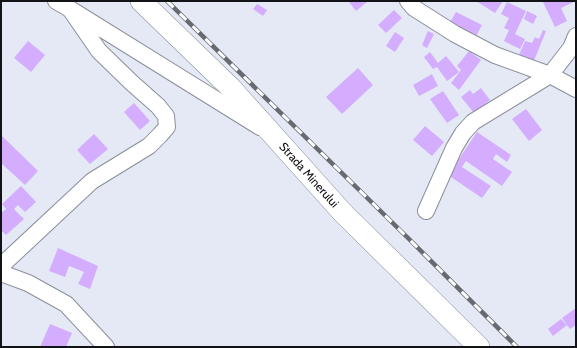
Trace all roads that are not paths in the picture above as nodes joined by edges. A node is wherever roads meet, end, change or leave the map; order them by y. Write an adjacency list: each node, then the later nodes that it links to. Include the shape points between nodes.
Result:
1 (56, 1): 4 (street)
2 (141, 1): 8 (main road, Strada Minerului, via 231,88)
3 (408, 1): 6 (street, via 414,8 455,34 495,55)
4 (70, 9): 8 (street); 10 (street, via 98,51 158,106 166,116 167,127 149,146 92,181)
5 (576, 36): 6 (street, via 571,48)
6 (550, 75): 7 (street); 9 (street, via 474,122 463,133)
7 (576, 89)
8 (272, 134): 13 (main road, Strada Minerului, via 343,213)
9 (426, 211)
10 (1, 266)
11 (1, 273): 12 (street, via 28,283 66,304)
12 (106, 347)
13 (479, 347)

